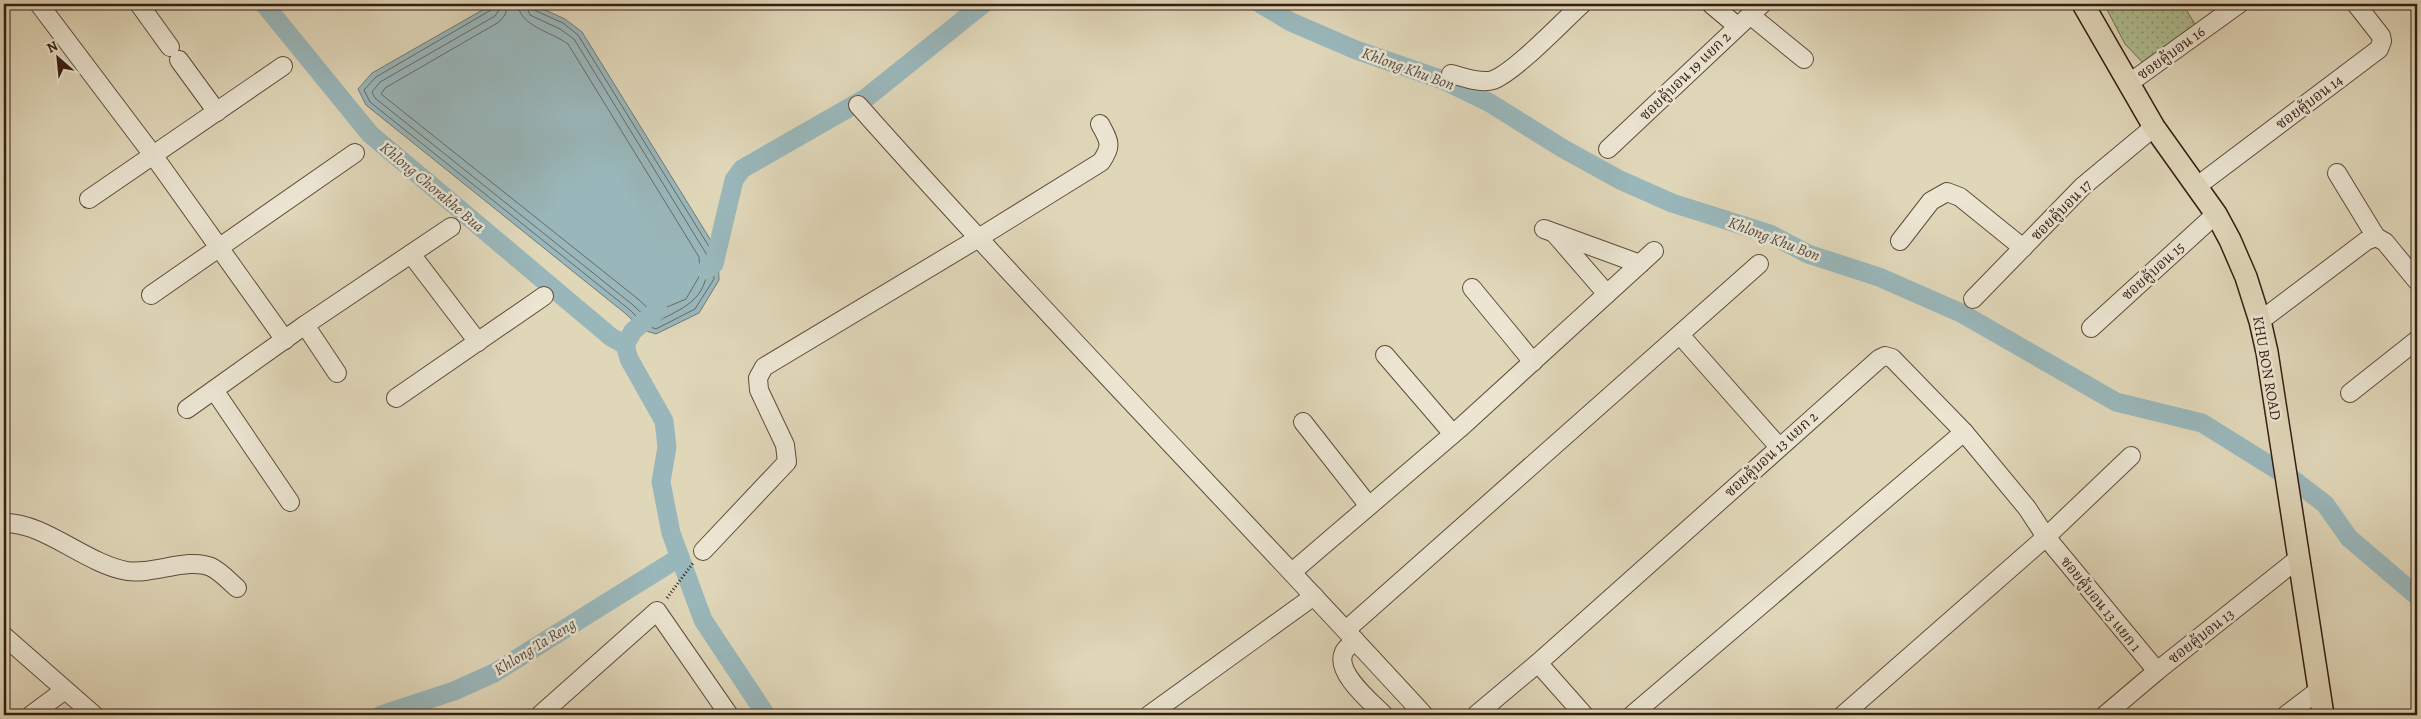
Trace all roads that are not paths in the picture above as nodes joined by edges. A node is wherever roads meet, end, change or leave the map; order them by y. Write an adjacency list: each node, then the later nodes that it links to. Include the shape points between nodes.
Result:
1 (39, 4): 19 (street)
2 (139, 4): 14 (street)
3 (1582, 4): 11 (street, via 1510,70 1492,80)
4 (1711, 4): 8 (street)
5 (2083, 4): 12 (main road, KHU BON ROAD)
6 (2239, 4): 12 (street, ซอยคู้บอน 16)
7 (2356, 4): 21 (street, ซอยคู้บอน 14, via 2381,36 2379,49)
8 (1750, 15): 9 (street); 17 (street, ซอยคู้บอน 19 แยก 2)
9 (1804, 59)
10 (284, 66): 14 (street)
11 (1451, 74)
12 (2128, 84): 16 (main road, KHU BON ROAD)
13 (858, 105): 26 (street)
14 (217, 112): 19 (street)
15 (1100, 124): 26 (street, via 1110,144 1101,162)
16 (2154, 127): 21 (main road, KHU BON ROAD); 29 (street, ซอยคู้บอน 17, via 2082,187)
17 (1608, 149)
18 (355, 153): 28 (street)
19 (154, 155): 22 (street); 28 (street)
20 (2337, 173): 25 (street)
21 (2196, 187): 23 (main road, KHU BON ROAD)
22 (89, 199)
23 (2216, 214): 40 (main road, KHU BON ROAD, via 2246,277); 42 (street, ซอยคู้บอน 15)
24 (451, 227): 31 (street)
25 (2376, 237): 34 (street, via 2385,242); 40 (street, via 2366,241)
26 (977, 239): 63 (street, via 764,367 758,378 759,390 785,445 787,462); 65 (street)
27 (1900, 241): 29 (street, via 1932,201 1941,194 1952,192)
28 (220, 248): 37 (street); 44 (street)
29 (2024, 248): 39 (street, ซอยคู้บอน 17)
30 (1654, 252): 32 (street)
31 (411, 254): 41 (street); 46 (street)
32 (1640, 264): 36 (street); 36 (street, via 1549,231)
33 (1759, 264): 43 (street)
34 (2417, 281)
35 (1472, 288): 48 (street)
36 (1607, 294): 48 (street)
37 (150, 295)
38 (544, 296): 46 (street)
39 (1973, 299)
40 (2260, 321): 64 (main road, KHU BON ROAD)
41 (304, 325): 44 (street); 49 (street)
42 (2091, 328)
43 (1681, 336): 57 (street); 68 (street)
44 (285, 340): 50 (street)
45 (2417, 340): 51 (street)
46 (478, 342): 52 (street)
47 (1385, 355): 56 (street)
48 (1533, 362): 56 (street)
49 (337, 373)
50 (214, 390): 53 (street); 59 (street)
51 (2350, 393)
52 (396, 398)
53 (187, 410)
54 (1303, 422): 60 (street)
55 (1964, 432): 57 (street, ซอยคู้บอน 13 แยก 2, via 1892,358 1885,356); 62 (street, ซอยคู้บอน 13 แยก 2, via 2027,508); 83 (street)
56 (1453, 434): 60 (street)
57 (1779, 447): 70 (street, ซอยคู้บอน 13 แยก 2)
58 (2132, 456): 62 (street)
59 (290, 502)
60 (1369, 506): 65 (street)
61 (4, 523): 66 (street, via 24,525 106,564 129,571 206,565)
62 (2046, 537): 71 (street, ซอยคู้บอน 13 แยก 1); 84 (street)
63 (703, 551)
64 (2299, 558): 71 (street, ซอยคู้บอน 13); 73 (main road, KHU BON ROAD)
65 (1292, 572): 67 (street)
66 (237, 588)
67 (1314, 596): 68 (street); 78 (street)
68 (1350, 635): 79 (street, via 1344,652 1346,676); 80 (street)
69 (4, 636): 72 (street)
70 (1538, 664): 81 (street, ซอยคู้บอน 13 แยก 2); 82 (street)
71 (2157, 670): 85 (street, ซอยคู้บอน 13)
72 (65, 690): 74 (street); 75 (street)
73 (2319, 690): 86 (street); 87 (main road, KHU BON ROAD)
74 (32, 715)
75 (94, 715)
76 (540, 715): 77 (street, via 657,611)
77 (729, 715)
78 (1149, 715)
79 (1384, 715)
80 (1424, 715)
81 (1476, 715)
82 (1584, 715)
83 (1632, 715)
84 (1843, 715)
85 (2105, 715)
86 (2286, 715)
87 (2323, 715)

